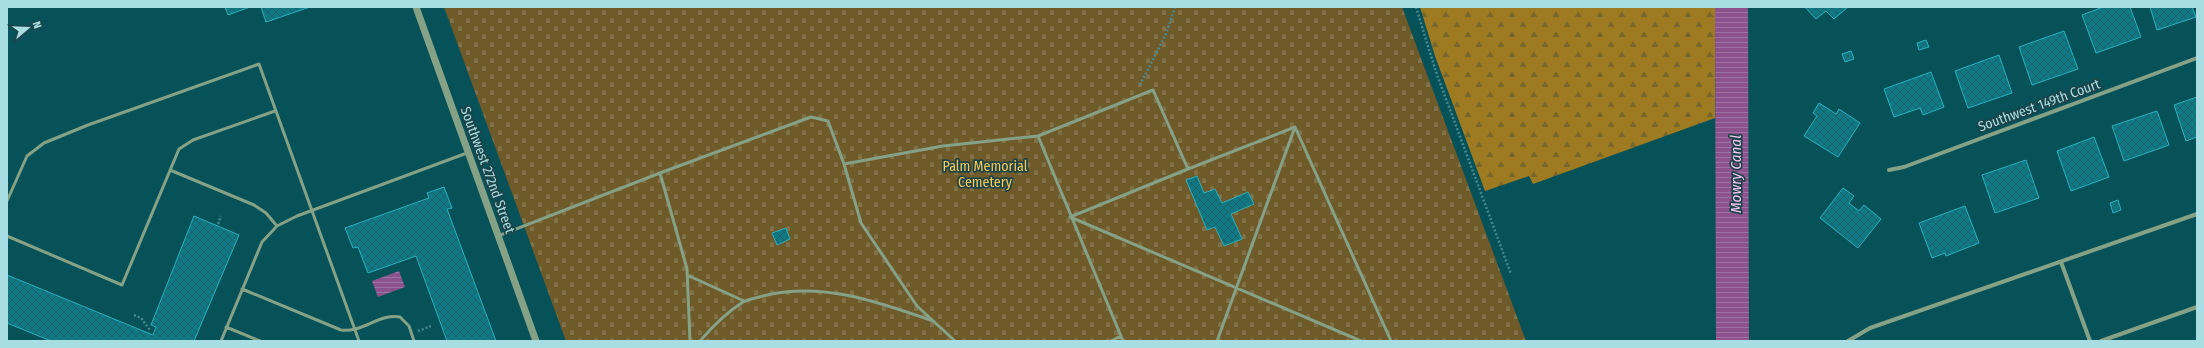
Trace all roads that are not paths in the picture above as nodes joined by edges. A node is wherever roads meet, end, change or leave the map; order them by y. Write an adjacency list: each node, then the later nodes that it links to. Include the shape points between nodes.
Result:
1 (416, 7): 6 (street, Southwest 272nd Street)
2 (2197, 58): 10 (street, Southwest 149th Court, via 1904,167)
3 (275, 111): 9 (lane, via 187,142 179,149); 12 (lane, via 258,64 44,143 27,156); 13 (lane)
4 (1295, 127): 8 (lane); 21 (lane); 41 (lane)
5 (1038, 136): 7 (lane, via 943,146); 8 (lane, via 1152,90); 15 (lane)
6 (468, 153): 13 (lane); 18 (street, Southwest 272nd Street)
7 (844, 164): 11 (lane, via 828,121 811,117); 25 (lane, via 861,223 917,306)
8 (1188, 169): 15 (lane)
9 (170, 170): 16 (lane, via 254,205 266,213); 17 (lane, via 122,285)
10 (1889, 170)
11 (660, 173): 18 (lane); 20 (lane)
12 (7, 201)
13 (311, 211): 16 (lane); 27 (lane)
14 (2197, 214): 19 (street)
15 (1070, 217): 21 (lane); 28 (lane)
16 (277, 226): 22 (lane, via 260,247)
17 (7, 236)
18 (498, 236): 33 (street, Southwest 272nd Street)
19 (2061, 262): 42 (street, via 1870,328); 43 (street)
20 (687, 275): 23 (lane); 34 (lane)
21 (1238, 288): 39 (lane); 40 (lane)
22 (242, 289): 26 (lane); 27 (lane, via 341,330)
23 (744, 301): 25 (lane, via 782,291 836,292 887,305); 35 (lane, via 711,328)
24 (2197, 307): 44 (street)
25 (933, 321): 36 (lane)
26 (226, 327): 29 (lane); 30 (lane)
27 (355, 330): 31 (lane); 32 (lane, via 394,316 406,321)
28 (1121, 336): 37 (lane); 38 (lane)
29 (220, 341)
30 (260, 341)
31 (359, 341)
32 (414, 341)
33 (536, 341)
34 (690, 341)
35 (700, 341)
36 (956, 341)
37 (1111, 341)
38 (1123, 341)
39 (1217, 341)
40 (1361, 341)
41 (1391, 341)
42 (1848, 341)
43 (2090, 341)
44 (2101, 341)

